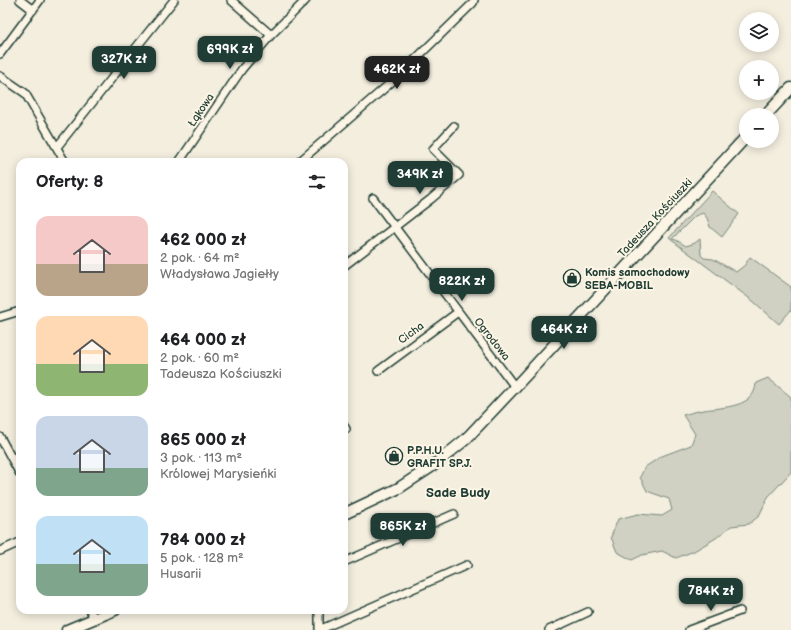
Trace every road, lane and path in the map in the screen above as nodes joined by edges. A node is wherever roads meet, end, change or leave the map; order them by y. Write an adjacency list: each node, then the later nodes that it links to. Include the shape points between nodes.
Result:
1 (20, 0): 7 (street)
2 (40, 0): 7 (street)
3 (174, 0): 15 (street)
4 (231, 0): 8 (street)
5 (306, 0): 8 (street, Łąkowa)
6 (474, 0): 18 (street, via 394,80)
7 (33, 10): 9 (street)
8 (271, 35): 17 (street, Łąkowa, via 242,69)
9 (0, 54)
10 (0, 76): 15 (street, via 25,93)
11 (791, 88): 12 (main road)
12 (772, 108)
13 (454, 126): 20 (street, via 434,149 459,175)
14 (739, 144): 26 (main road, Tadeusza Kościuszki)
15 (57, 147): 16 (street)
16 (63, 158)
17 (182, 158)
18 (304, 158)
19 (373, 198): 20 (street, Ogrodowa)
20 (394, 228): 21 (street); 23 (street, Ogrodowa)
21 (348, 263)
22 (16, 312): 24 (street)
23 (458, 312): 25 (street, Cicha); 26 (street, Ogrodowa)
24 (0, 317)
25 (378, 371)
26 (515, 387): 31 (main road, Tadeusza Kościuszki, via 466,439 434,465 399,488)
27 (0, 437): 29 (street)
28 (16, 457): 29 (street)
29 (12, 459): 30 (street)
30 (16, 466)
31 (348, 512)
32 (454, 514): 35 (street)
33 (16, 544): 34 (street)
34 (0, 550)
35 (348, 560)
36 (467, 565): 42 (street)
37 (740, 611): 44 (street)
38 (588, 612): 43 (street)
39 (92, 614): 41 (main road)
40 (319, 614): 42 (street)
41 (67, 630)
42 (319, 630)
43 (549, 630)
44 (689, 630)

